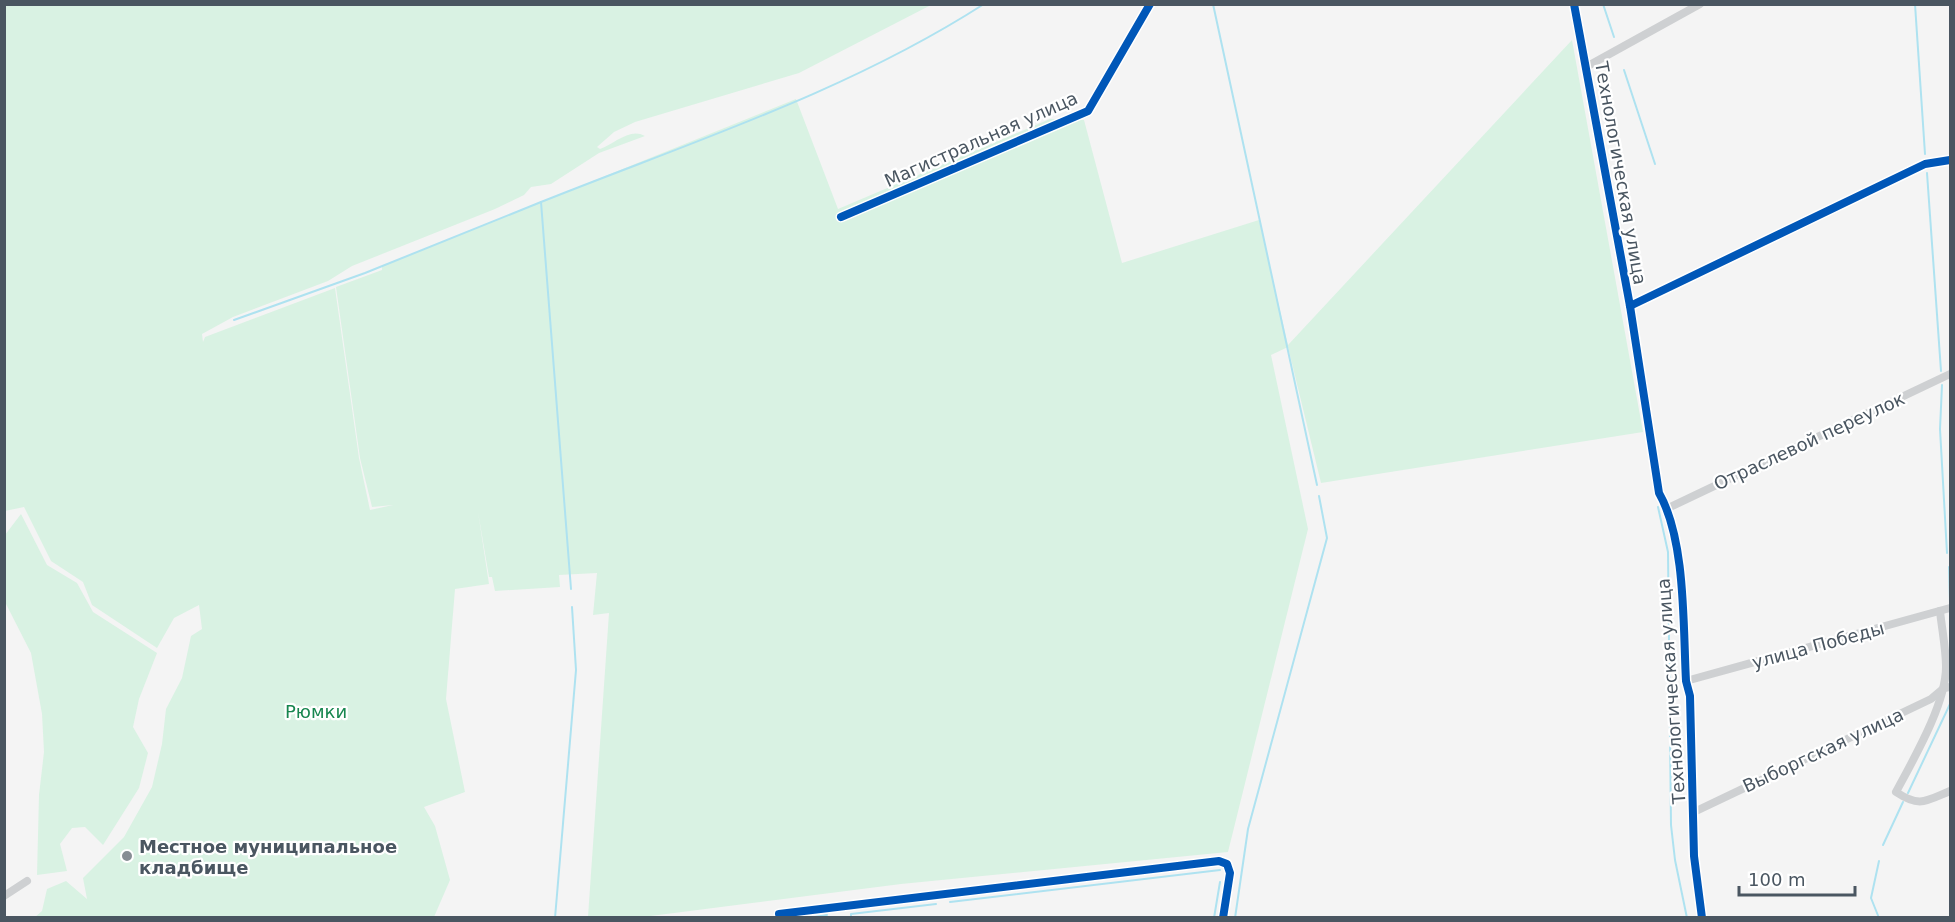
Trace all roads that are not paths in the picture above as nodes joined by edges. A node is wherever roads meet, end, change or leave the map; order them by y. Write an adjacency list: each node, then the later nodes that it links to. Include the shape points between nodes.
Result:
1 (1150, 4): 6 (street, Магистральная улица, via 1088,111)
2 (1574, 4): 4 (street, Технологическая улица)
3 (1700, 4): 4 (street)
4 (1586, 67): 7 (street, Технологическая улица)
5 (1950, 160): 7 (street, via 1925,164)
6 (841, 217)
7 (1630, 306): 9 (street, Технологическая улица, via 1659,493)
8 (1950, 374): 9 (street, Отраслевой переулок)
9 (1668, 508): 12 (street, Технологическая улица, via 1680,575)
10 (1950, 608): 11 (street, улица Победы)
11 (1940, 611): 12 (street, улица Победы); 13 (street)
12 (1686, 681): 15 (street, Технологическая улица, via 1690,696)
13 (1947, 687): 14 (street, via 1896,792 1909,801 1921,803); 15 (street, Выборгская улица, via 1931,699)
14 (1950, 791)
15 (1694, 812): 20 (street, Технологическая улица, via 1694,856)
16 (27, 881): 17 (street)
17 (4, 896)
18 (779, 914): 19 (street, via 1220,861 1227,864 1230,873)
19 (1223, 918)
20 (1702, 918)

